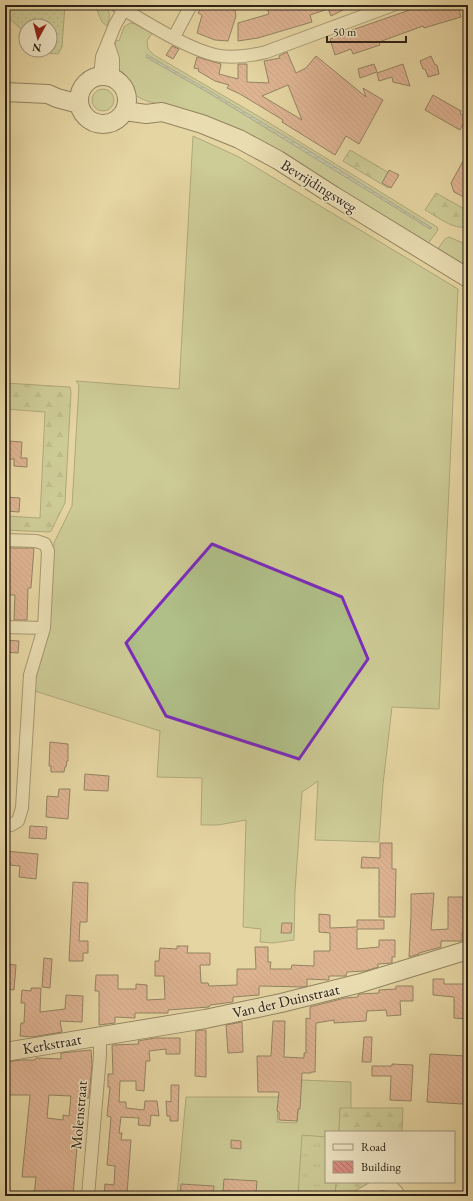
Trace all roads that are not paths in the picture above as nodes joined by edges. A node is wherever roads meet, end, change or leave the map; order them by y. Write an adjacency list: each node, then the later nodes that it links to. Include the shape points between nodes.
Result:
1 (191, 5): 4 (street)
2 (393, 5): 4 (street, via 266,52 251,55 215,55)
3 (120, 7): 4 (street); 5 (street, via 108,44 113,59)
4 (174, 37)
5 (106, 77): 7 (main road, via 92,78 86,83); 8 (main road, via 120,82 125,90)
6 (5, 92): 7 (main road, via 48,94 56,89)
7 (80, 97): 8 (main road, via 82,112 87,119 95,123 112,123 119,118)
8 (126, 105): 9 (main road, Bevrijdingsweg, via 146,114 162,112 240,139)
9 (468, 278)
10 (5, 540): 12 (street, via 36,541 45,544 48,550)
11 (5, 627): 12 (street)
12 (44, 628): 13 (street, via 30,675 22,808 18,821)
13 (5, 826)
14 (468, 950): 15 (main road, Van der Duinstraat, via 361,983 281,1003 205,1019)
15 (100, 1036): 16 (main road, Kerkstraat); 17 (street, Molenstraat)
16 (5, 1052)
17 (88, 1196)
18 (359, 1196): 19 (street, via 380,1184 390,1185 397,1192)
19 (397, 1196)

